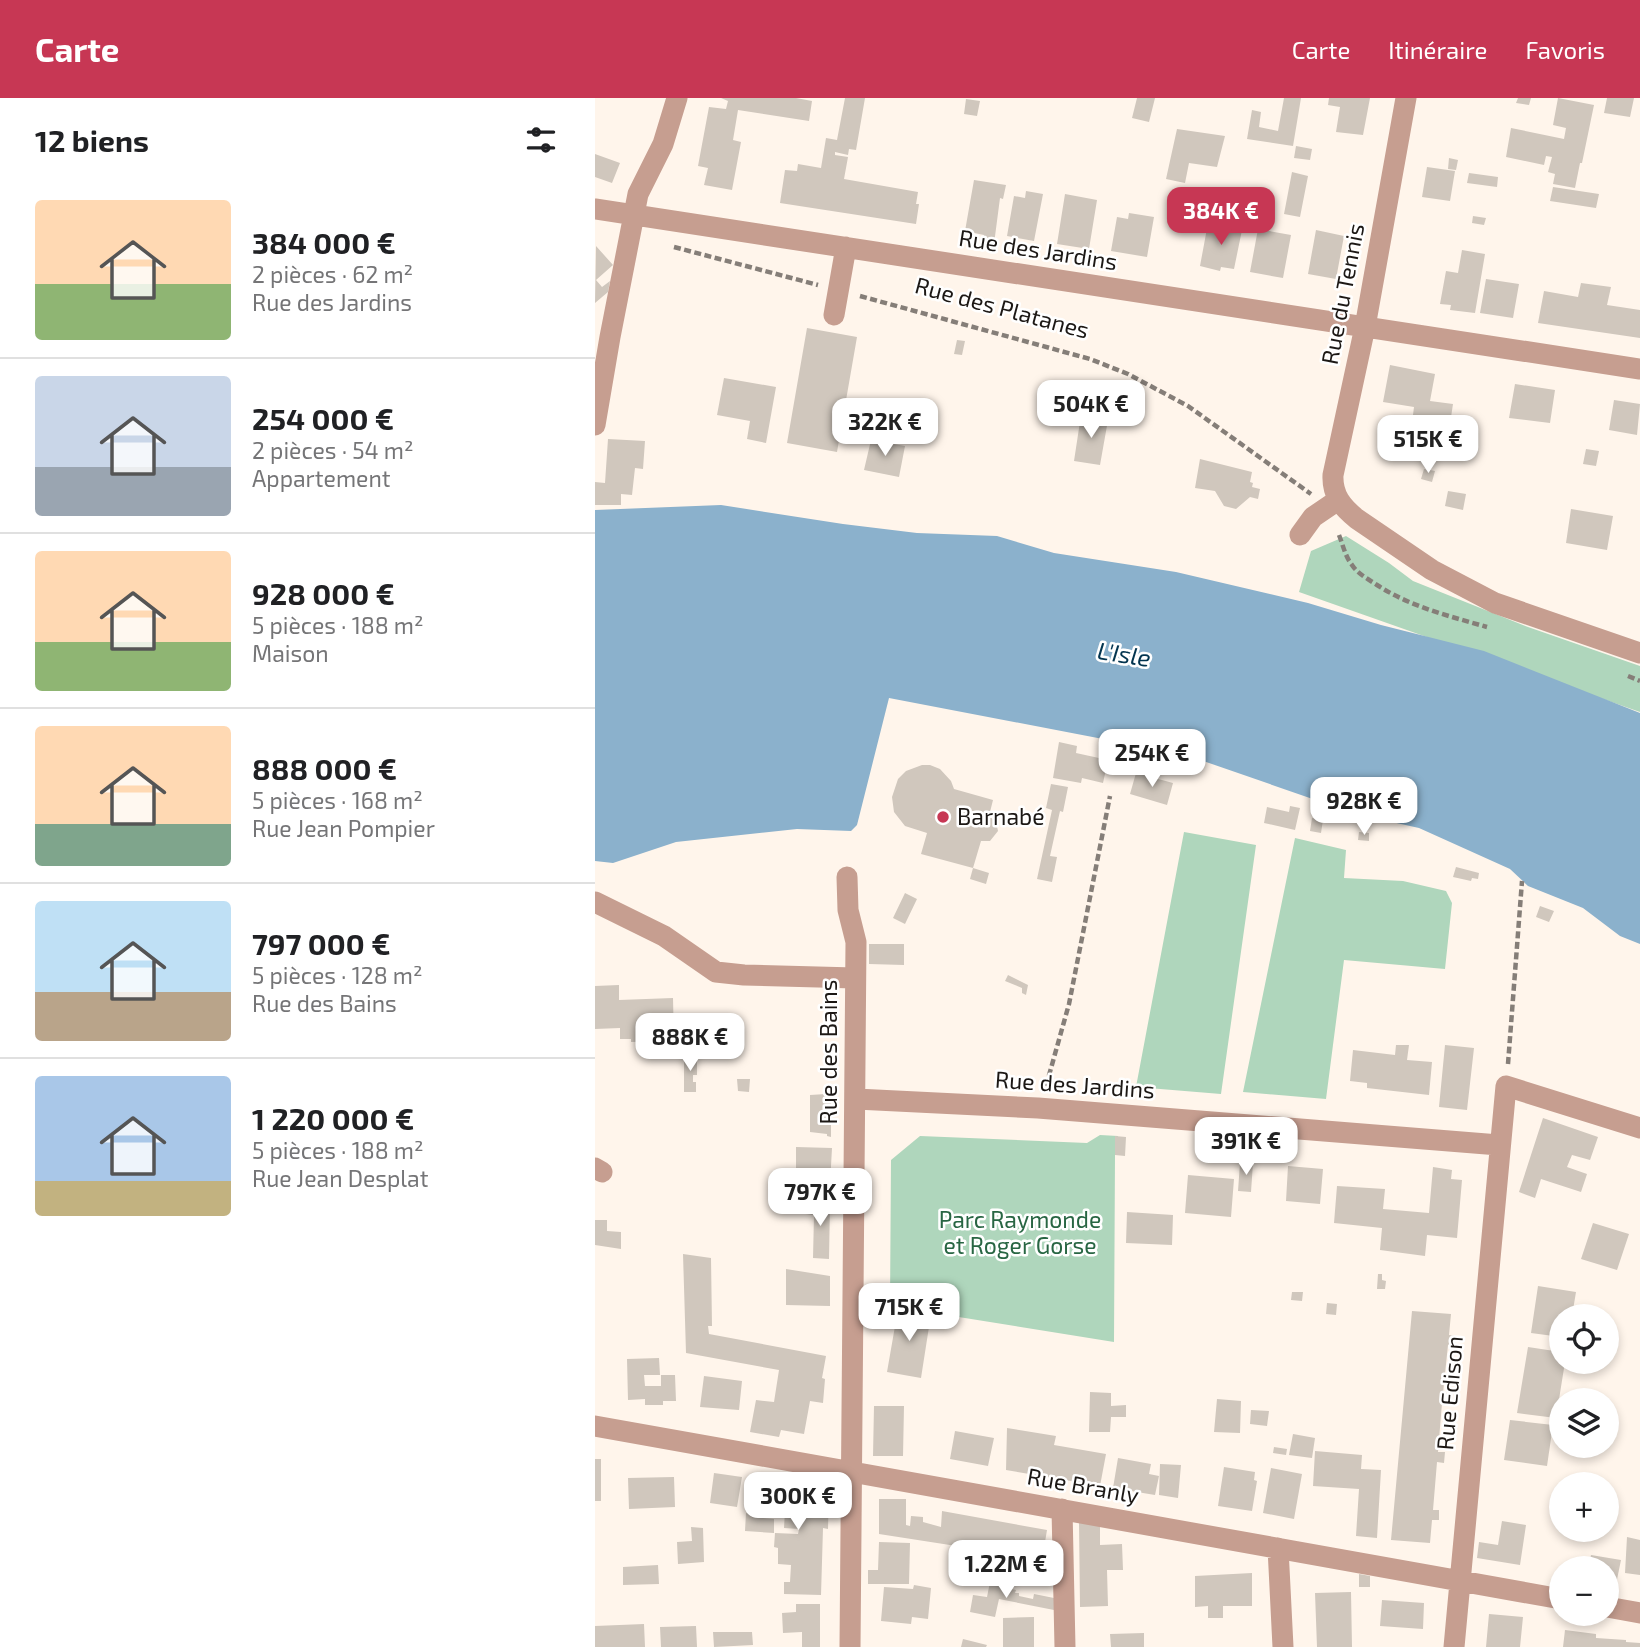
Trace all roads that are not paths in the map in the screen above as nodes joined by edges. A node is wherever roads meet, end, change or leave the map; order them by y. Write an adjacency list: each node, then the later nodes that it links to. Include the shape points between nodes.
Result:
1 (677, 98): 4 (street)
2 (1406, 98): 7 (street, Rue du Tennis)
3 (595, 209): 4 (street, Rue des Jardins)
4 (634, 215): 5 (street, Rue des Jardins); 9 (street)
5 (846, 247): 6 (street); 7 (street, Rue des Jardins)
6 (834, 315)
7 (1364, 327): 8 (street, Rue des Jardins); 10 (street, Rue du Tennis)
8 (1640, 369)
9 (595, 425)
10 (1331, 504): 11 (street, via 1313,517); 12 (street, via 1456,584 1495,603)
11 (1300, 535)
12 (1640, 653)
13 (847, 877): 15 (street, Rue des Bains, via 848,910 856,942)
14 (595, 902): 15 (street, via 664,936 716,972)
15 (855, 978): 16 (street, Rue des Bains)
16 (856, 1099): 18 (street, Rue des Jardins, via 1038,1108); 20 (street, Rue des Bains)
17 (1640, 1128): 18 (street, Rue Edison, via 1506,1086)
18 (1499, 1144): 23 (street, Rue Edison)
19 (595, 1426): 20 (street, Rue Branly)
20 (851, 1471): 21 (street, Rue Branly); 27 (street, Rue des Bains)
21 (1062, 1509): 22 (street, Rue Branly); 28 (street)
22 (1278, 1548): 23 (street, Rue Branly); 29 (street)
23 (1459, 1581): 24 (street, Rue Branly); 30 (street, Rue Edison)
24 (1549, 1597)
25 (1619, 1609): 26 (street)
26 (1640, 1613)
27 (850, 1647)
28 (1065, 1647)
29 (1283, 1647)
30 (1454, 1647)

